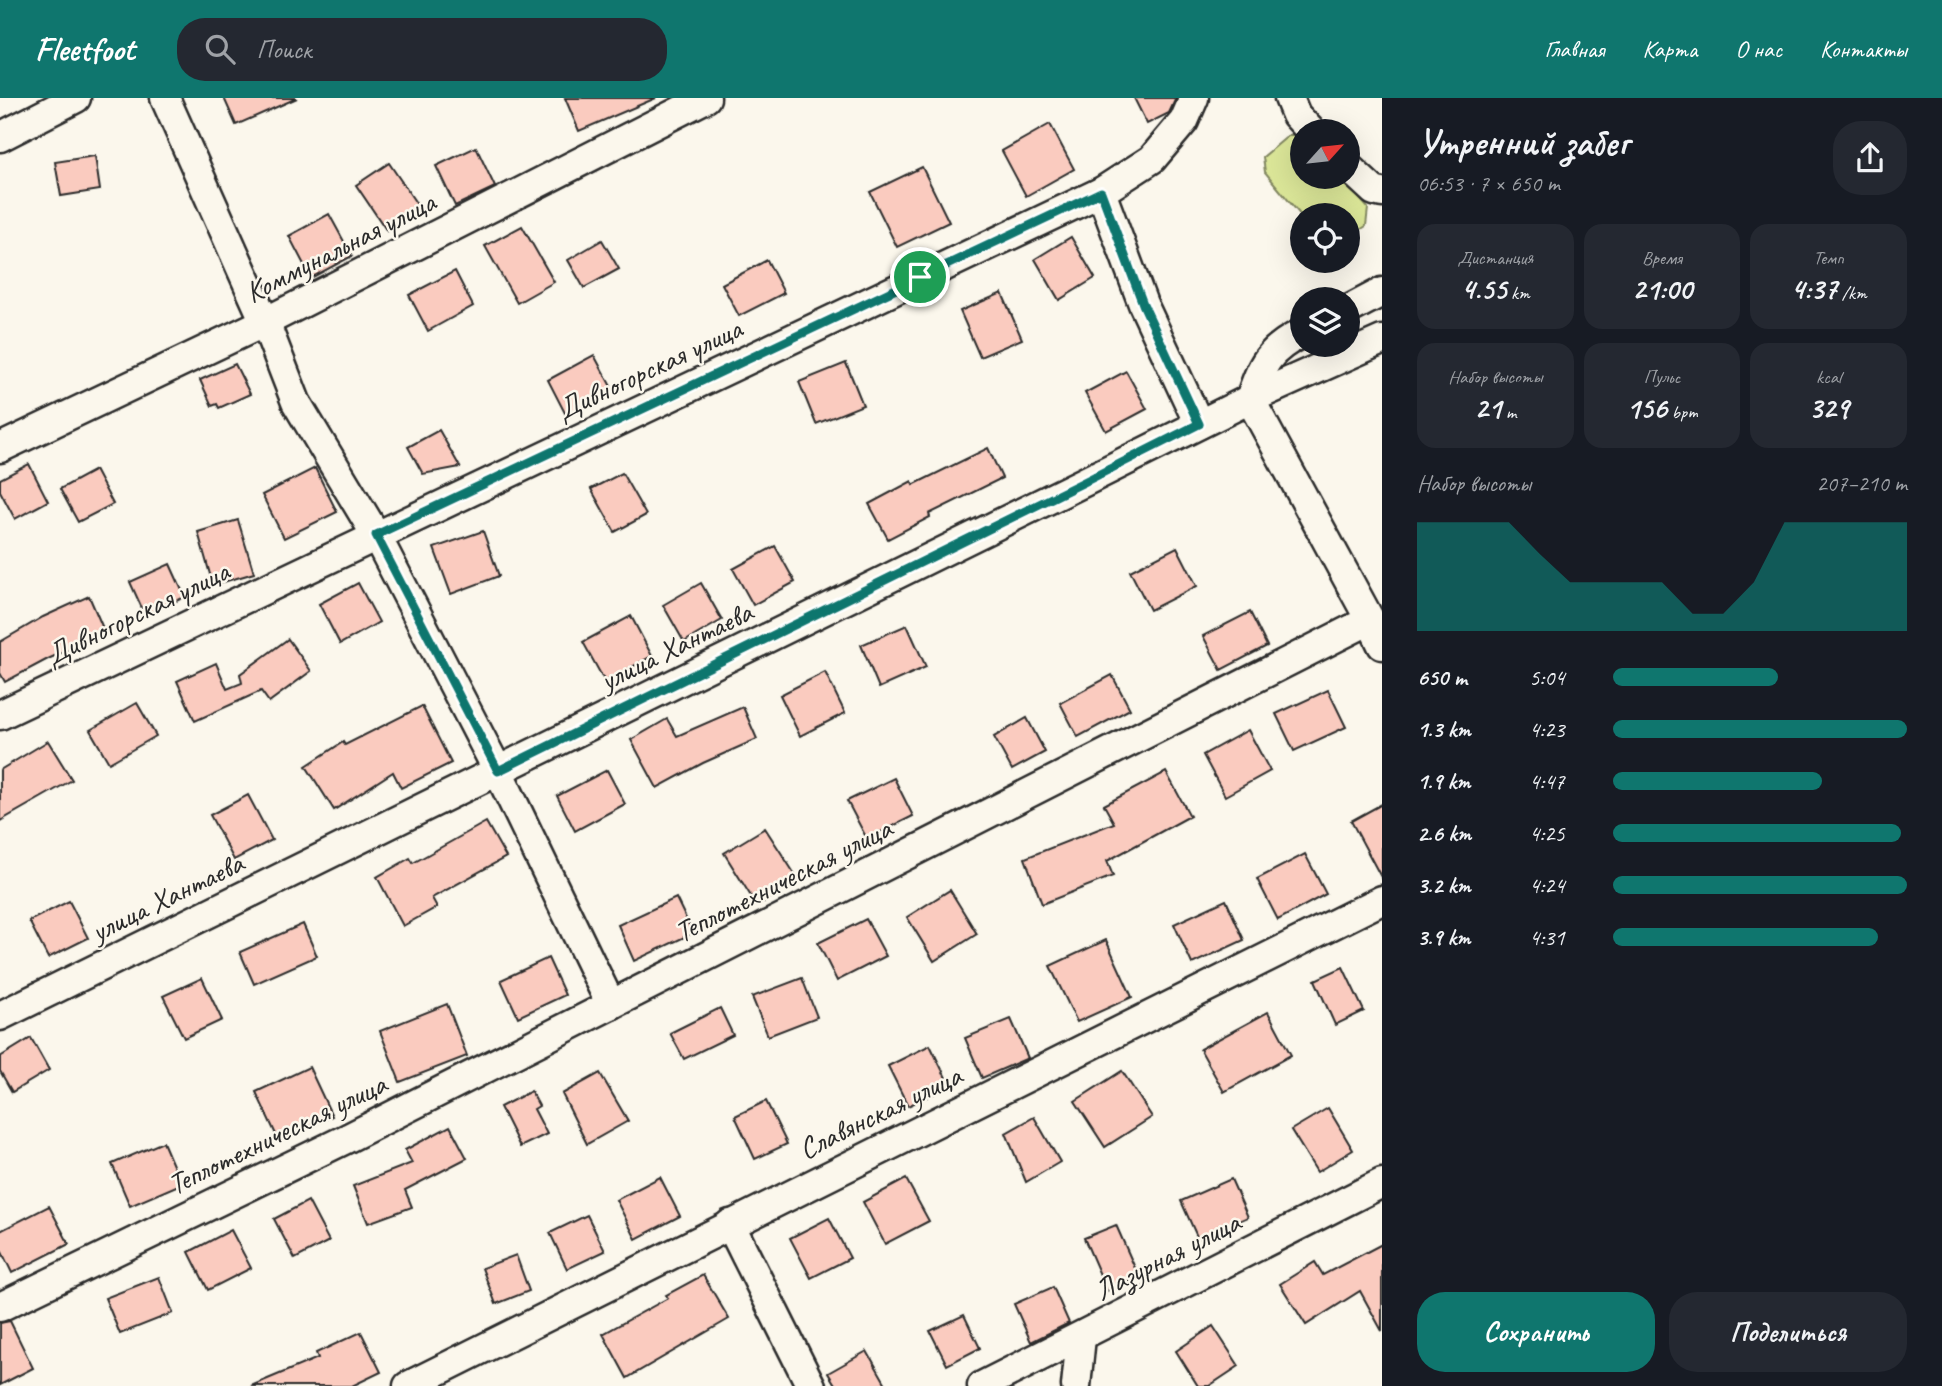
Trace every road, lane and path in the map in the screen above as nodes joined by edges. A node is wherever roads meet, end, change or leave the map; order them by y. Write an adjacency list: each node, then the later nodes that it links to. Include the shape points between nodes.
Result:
1 (76, 98): 7 (street)
2 (165, 98): 13 (street)
3 (706, 98): 13 (street, Коммунальная улица)
4 (1194, 98): 9 (street, via 1184,121 1152,159)
5 (1289, 98): 6 (street)
6 (1300, 119)
7 (0, 137)
8 (1360, 178): 10 (street)
9 (1101, 192): 17 (street, via 1143,304); 19 (street, Дивногорская улица)
10 (1382, 193)
11 (1382, 292): 12 (street)
12 (1360, 304)
13 (265, 322): 18 (street, Коммунальная улица); 19 (street, via 296,401)
14 (1290, 339): 16 (street, via 1279,345 1259,372)
15 (1382, 340): 16 (street, улица Хантаева)
16 (1250, 399): 17 (street, улица Хантаева); 20 (street)
17 (1199, 424): 23 (street, улица Хантаева)
18 (0, 448)
19 (376, 535): 22 (street, Дивногорская улица); 23 (street)
20 (1370, 620): 21 (street); 25 (street, Теплотехническая улица)
21 (1382, 646)
22 (0, 715)
23 (498, 771): 25 (street); 26 (street, улица Хантаева)
24 (1382, 900): 28 (street, Славянская улица)
25 (611, 1005): 29 (street, Теплотехническая улица)
26 (0, 1016)
27 (1382, 1183): 30 (street, Лазурная улица)
28 (730, 1224): 31 (street, Славянская улица); 32 (street)
29 (0, 1307)
30 (1082, 1337): 33 (street, Лазурная улица); 34 (street)
31 (408, 1386)
32 (811, 1386)
33 (982, 1386)
34 (1076, 1386)

